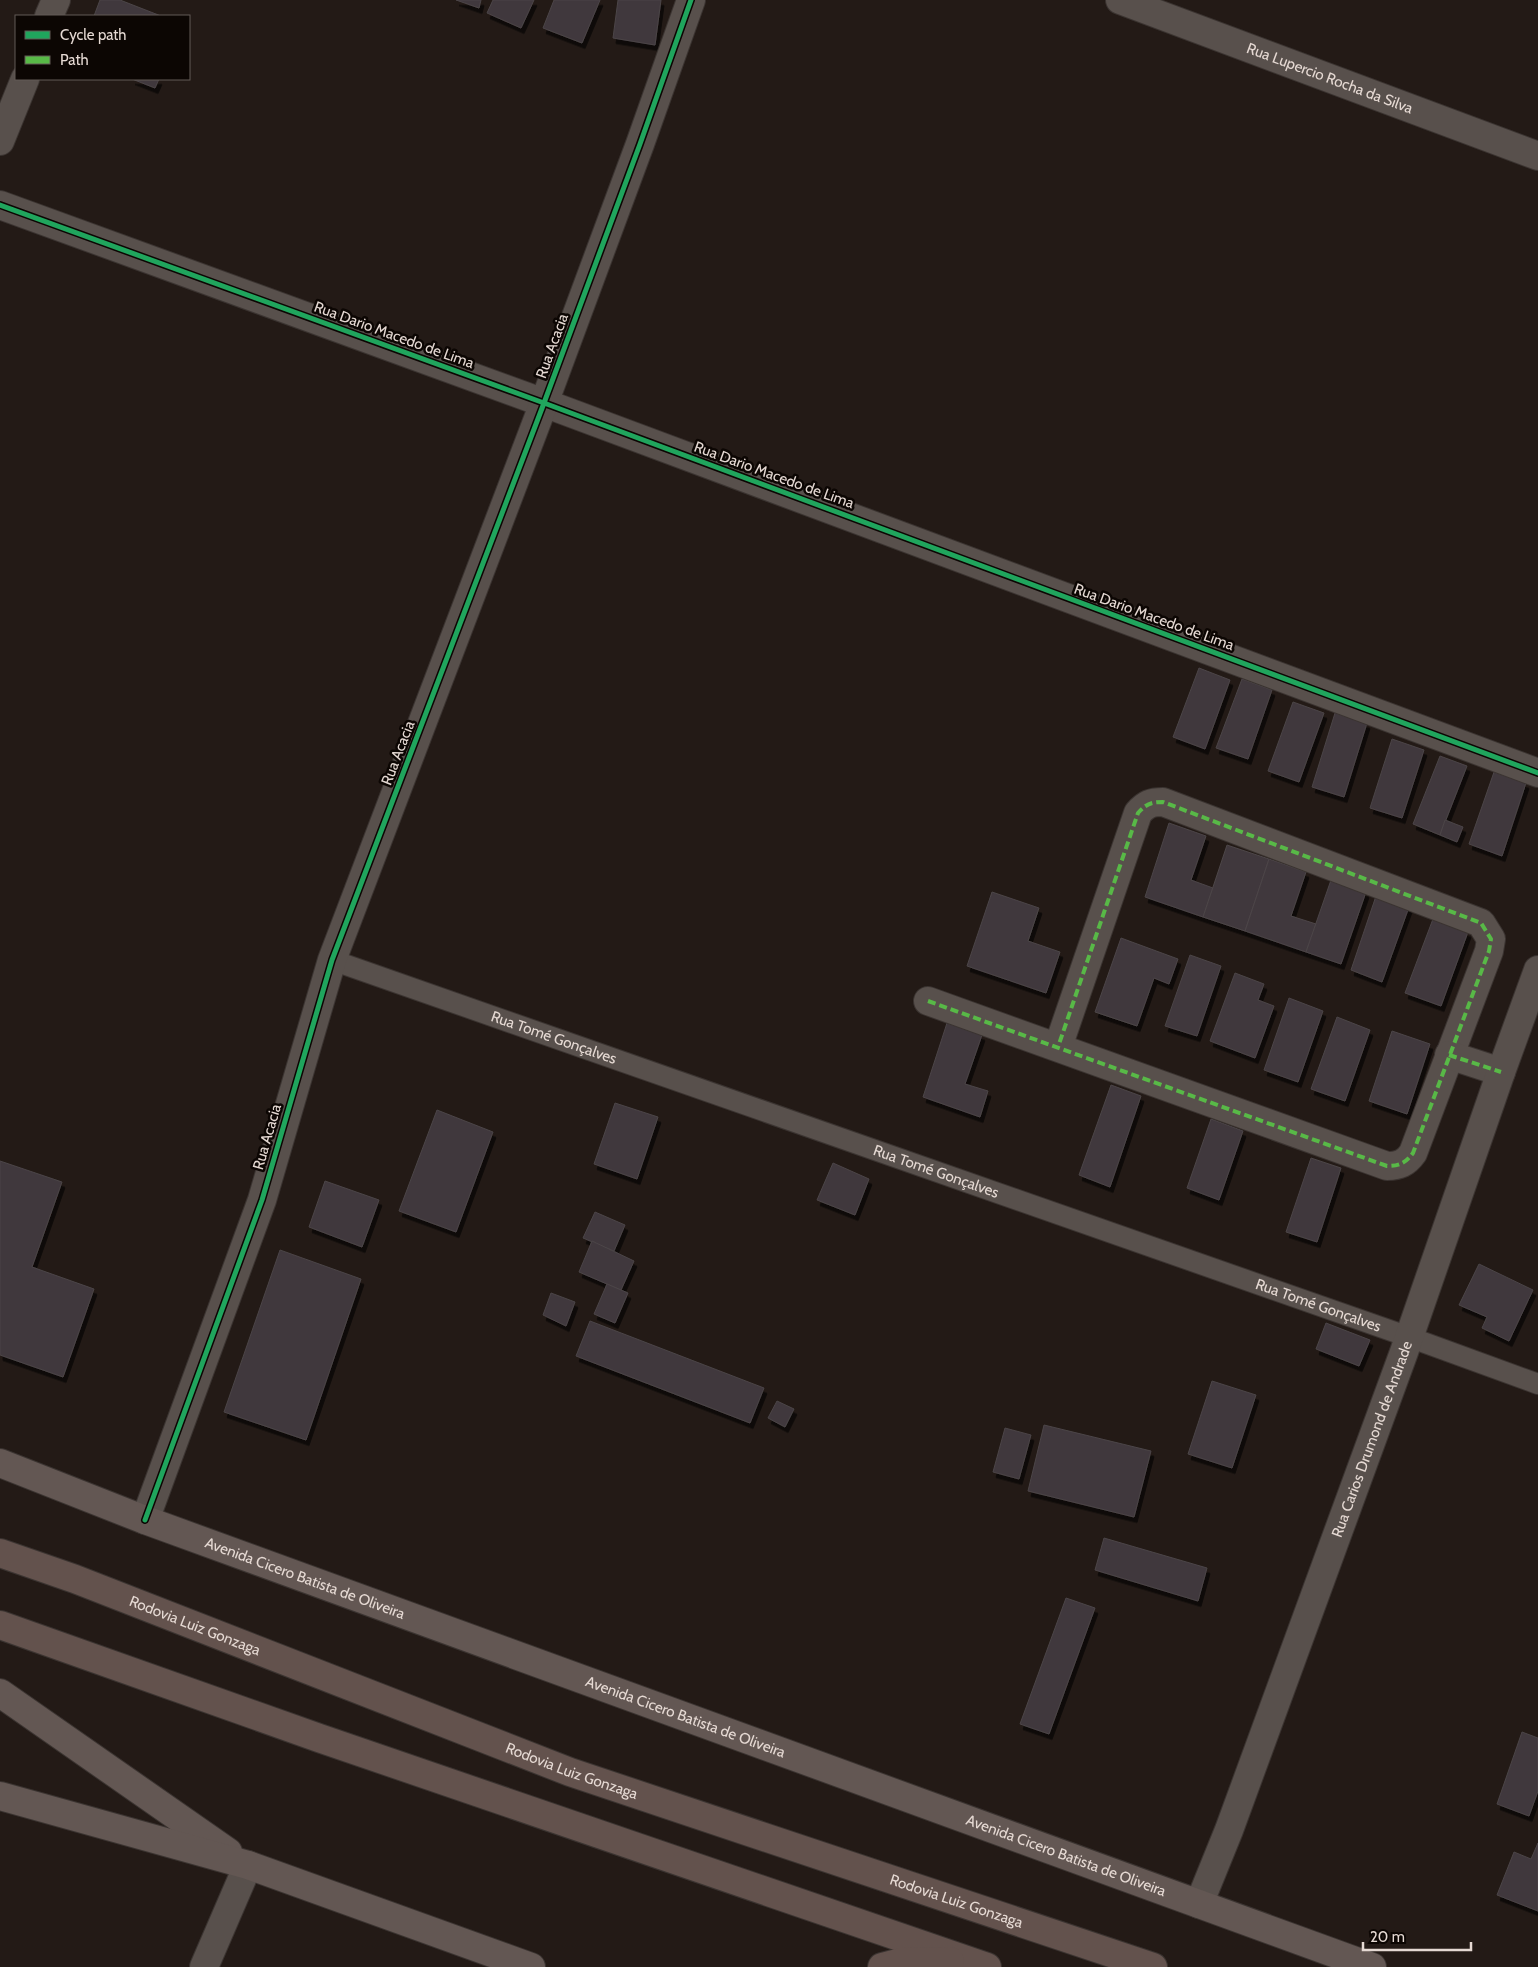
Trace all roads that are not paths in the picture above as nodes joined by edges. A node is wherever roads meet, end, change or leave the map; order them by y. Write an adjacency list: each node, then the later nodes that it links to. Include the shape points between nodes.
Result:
1 (56, 0): 4 (street)
2 (691, 0): 9 (street, Rua Acacia)
3 (1120, 0): 7 (street, Rua Lupercio Rocha da Silva)
4 (49, 15)
5 (25, 80): 6 (street)
6 (0, 142)
7 (1538, 156)
8 (0, 205): 9 (street, Rua Dario Macedo de Lima)
9 (544, 403): 10 (street, Rua Dario Macedo de Lima); 11 (street, Rua Acacia)
10 (1538, 773)
11 (332, 960): 17 (lane, Rua Tomé Gonçalves); 20 (street, Rua Acacia, via 262,1200)
12 (1538, 970): 16 (street, Rua Carios Drumond de Andrade)
13 (928, 1001): 14 (street)
14 (1058, 1048): 15 (street, via 1387,1166 1396,1166 1414,1154); 15 (street, via 1138,813 1146,804 1163,802 1480,923 1491,939 1490,951)
15 (1450, 1056): 16 (street)
16 (1501, 1072): 17 (street, Rua Carios Drumond de Andrade)
17 (1409, 1337): 18 (lane, Rua Tomé Gonçalves); 26 (street, Rua Carios Drumond de Andrade, via 1233,1821)
18 (1538, 1384)
19 (0, 1463): 20 (main road, Avenida Cicero Batista de Oliveira)
20 (145, 1520): 26 (main road, Avenida Cicero Batista de Oliveira)
21 (0, 1553): 31 (highway, Rodovia Luiz Gonzaga, via 570,1772)
22 (0, 1625): 27 (highway, via 329,1742)
23 (0, 1693): 25 (main road)
24 (0, 1796): 25 (main road)
25 (248, 1865): 28 (street); 29 (main road)
26 (1198, 1904): 32 (main road, Avenida Cicero Batista de Oliveira)
27 (978, 1964): 30 (highway, via 901,1962)
28 (204, 1967)
29 (531, 1967)
30 (882, 1967)
31 (1153, 1967)
32 (1372, 1967)

